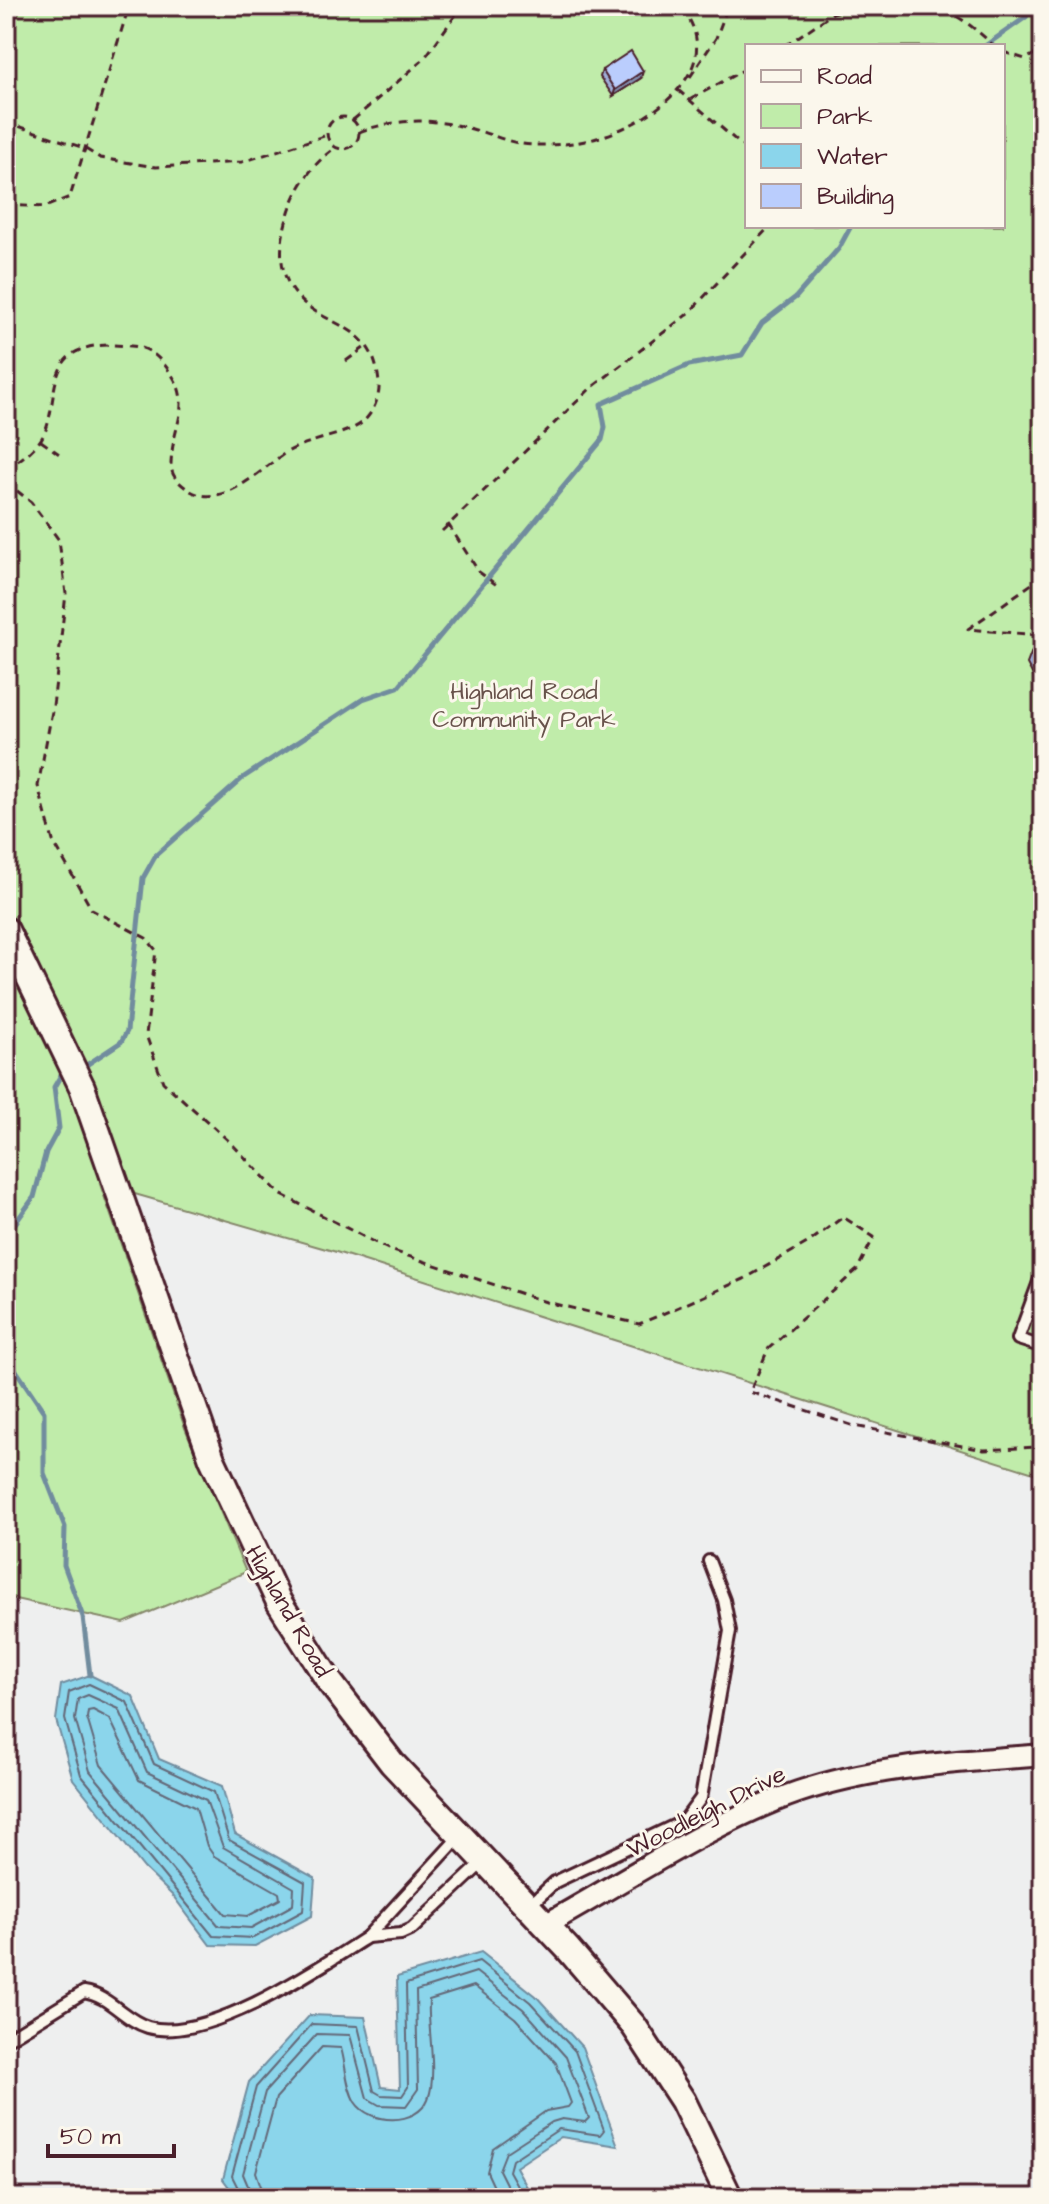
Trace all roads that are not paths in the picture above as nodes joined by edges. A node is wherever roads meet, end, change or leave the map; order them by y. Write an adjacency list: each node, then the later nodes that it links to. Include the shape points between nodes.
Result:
1 (6, 930): 6 (street, Highland Road, via 92,1112 200,1428 251,1547 279,1602 348,1708)
2 (1043, 1271): 3 (lane, via 1018,1339)
3 (1043, 1347)
4 (709, 1561): 8 (lane, via 730,1631 701,1798 684,1821 555,1882)
5 (1043, 1755): 9 (street, Woodleigh Drive, via 868,1773 796,1793 715,1831)
6 (459, 1837): 7 (street, Highland Road); 10 (lane)
7 (483, 1862): 8 (street, Highland Road); 10 (lane, via 412,1929)
8 (528, 1907): 9 (street, Highland Road)
9 (545, 1925): 12 (street, Highland Road, via 656,2057)
10 (367, 1937): 11 (lane, via 231,2015 152,2028 84,1992)
11 (6, 2040)
12 (730, 2198)

